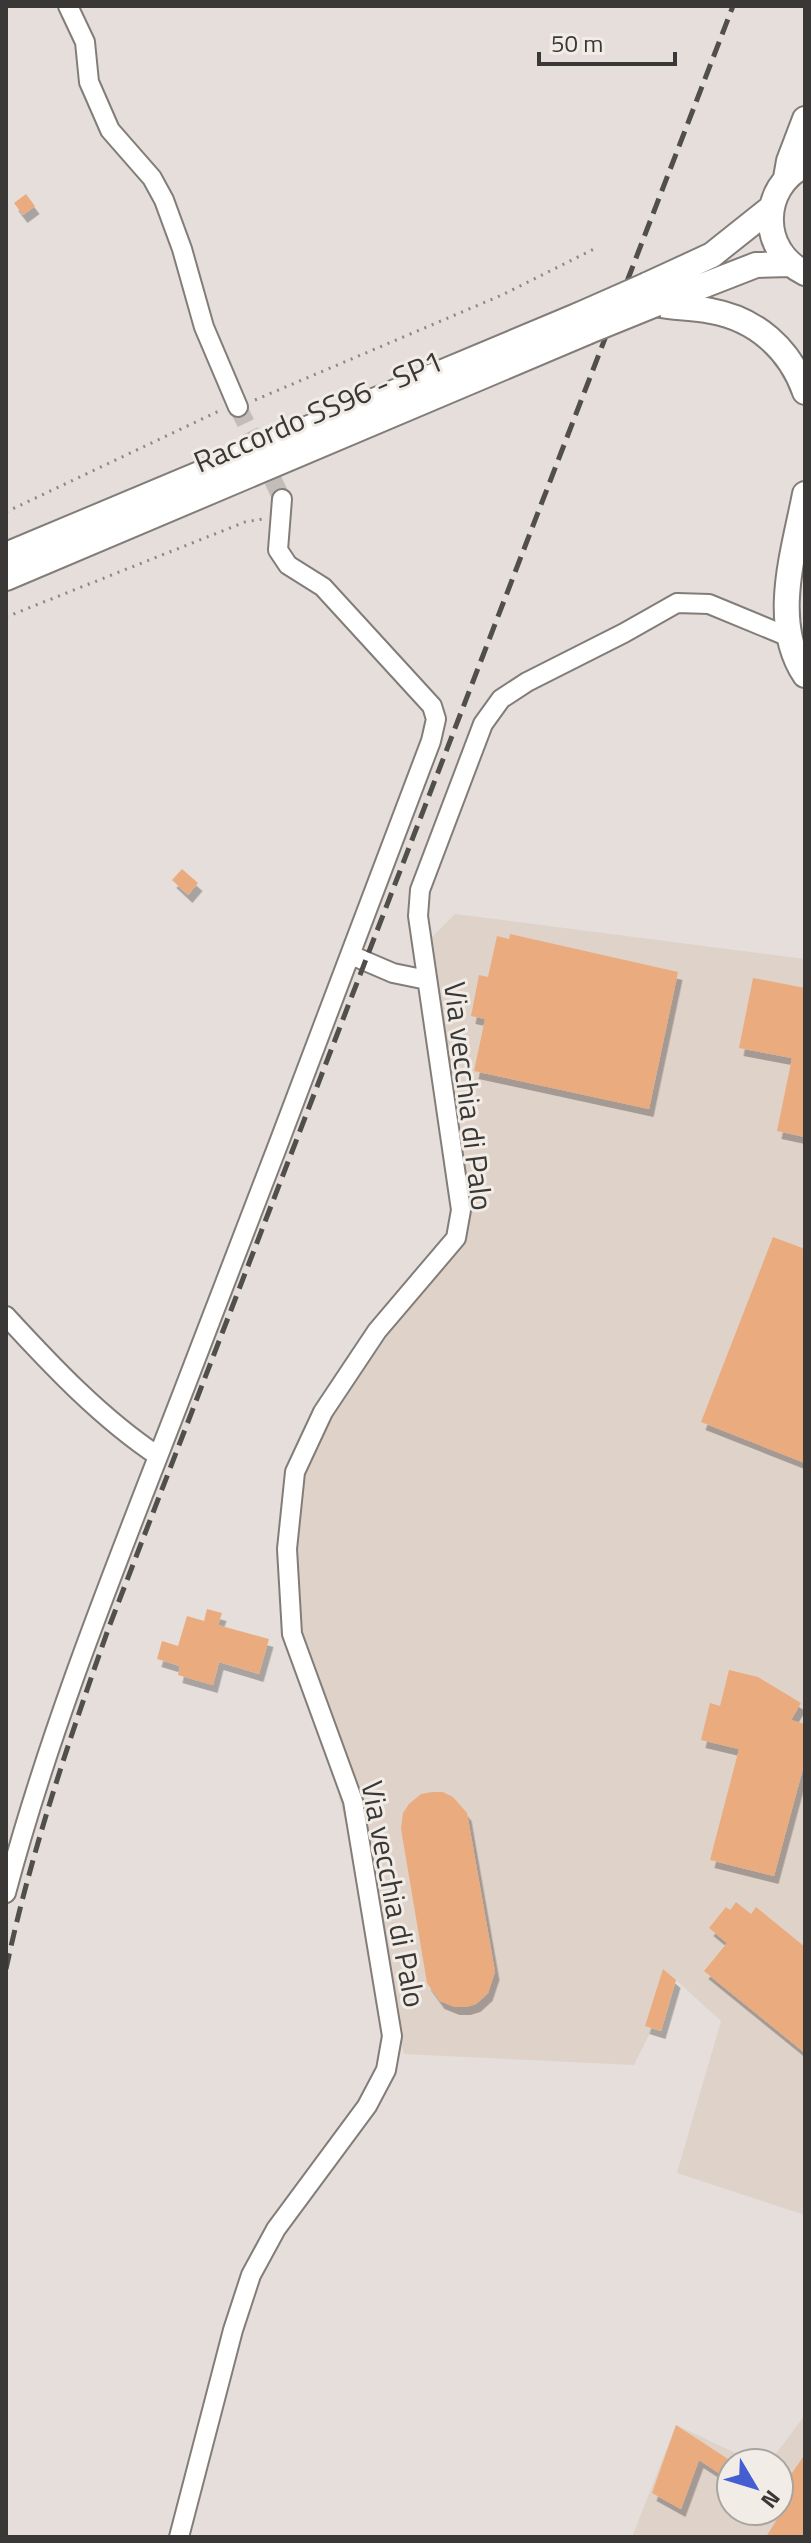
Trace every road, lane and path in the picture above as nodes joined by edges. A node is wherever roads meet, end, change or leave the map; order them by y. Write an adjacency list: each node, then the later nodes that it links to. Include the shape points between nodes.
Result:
1 (68, 6): 10 (street, via 85,42 89,82 110,130 164,200 204,327)
2 (805, 119): 3 (main road, via 789,161)
3 (795, 172): 4 (main road)
4 (771, 208): 6 (main road, via 773,238); 7 (main road)
5 (598, 247): 10 (path, via 502,295)
6 (799, 273): 7 (main road, via 756,265)
7 (651, 295): 8 (main road, Raccordo SS96 - SP1, bridge); 9 (main road, via 724,314 762,331 791,362)
8 (583, 323): 14 (main road, Raccordo SS96 - SP1); 15 (main road, Raccordo SS96 - SP1)
9 (805, 392)
10 (238, 407): 13 (path, via 221,410)
11 (805, 494): 17 (main road, via 786,608)
12 (280, 508): 16 (path); 19 (street, via 278,550 288,565 323,587 432,706 436,719)
13 (6, 512)
14 (6, 555)
15 (6, 578)
16 (6, 617)
17 (789, 637): 18 (main road); 20 (street, Via vecchia di Palo, via 709,604 677,603 501,699 483,724 420,890 418,916)
18 (805, 675)
19 (351, 955): 20 (street); 22 (street)
20 (427, 980): 24 (street, Via vecchia di Palo, via 461,1210 456,1238 377,1331 323,1412 295,1472 287,1549 292,1634 353,1801 392,2036 386,2070 367,2106 276,2229 251,2275)
21 (6, 1316): 22 (street, via 132,1439)
22 (158, 1456): 23 (street, via 63,1711)
23 (6, 1893)
24 (179, 2537)

